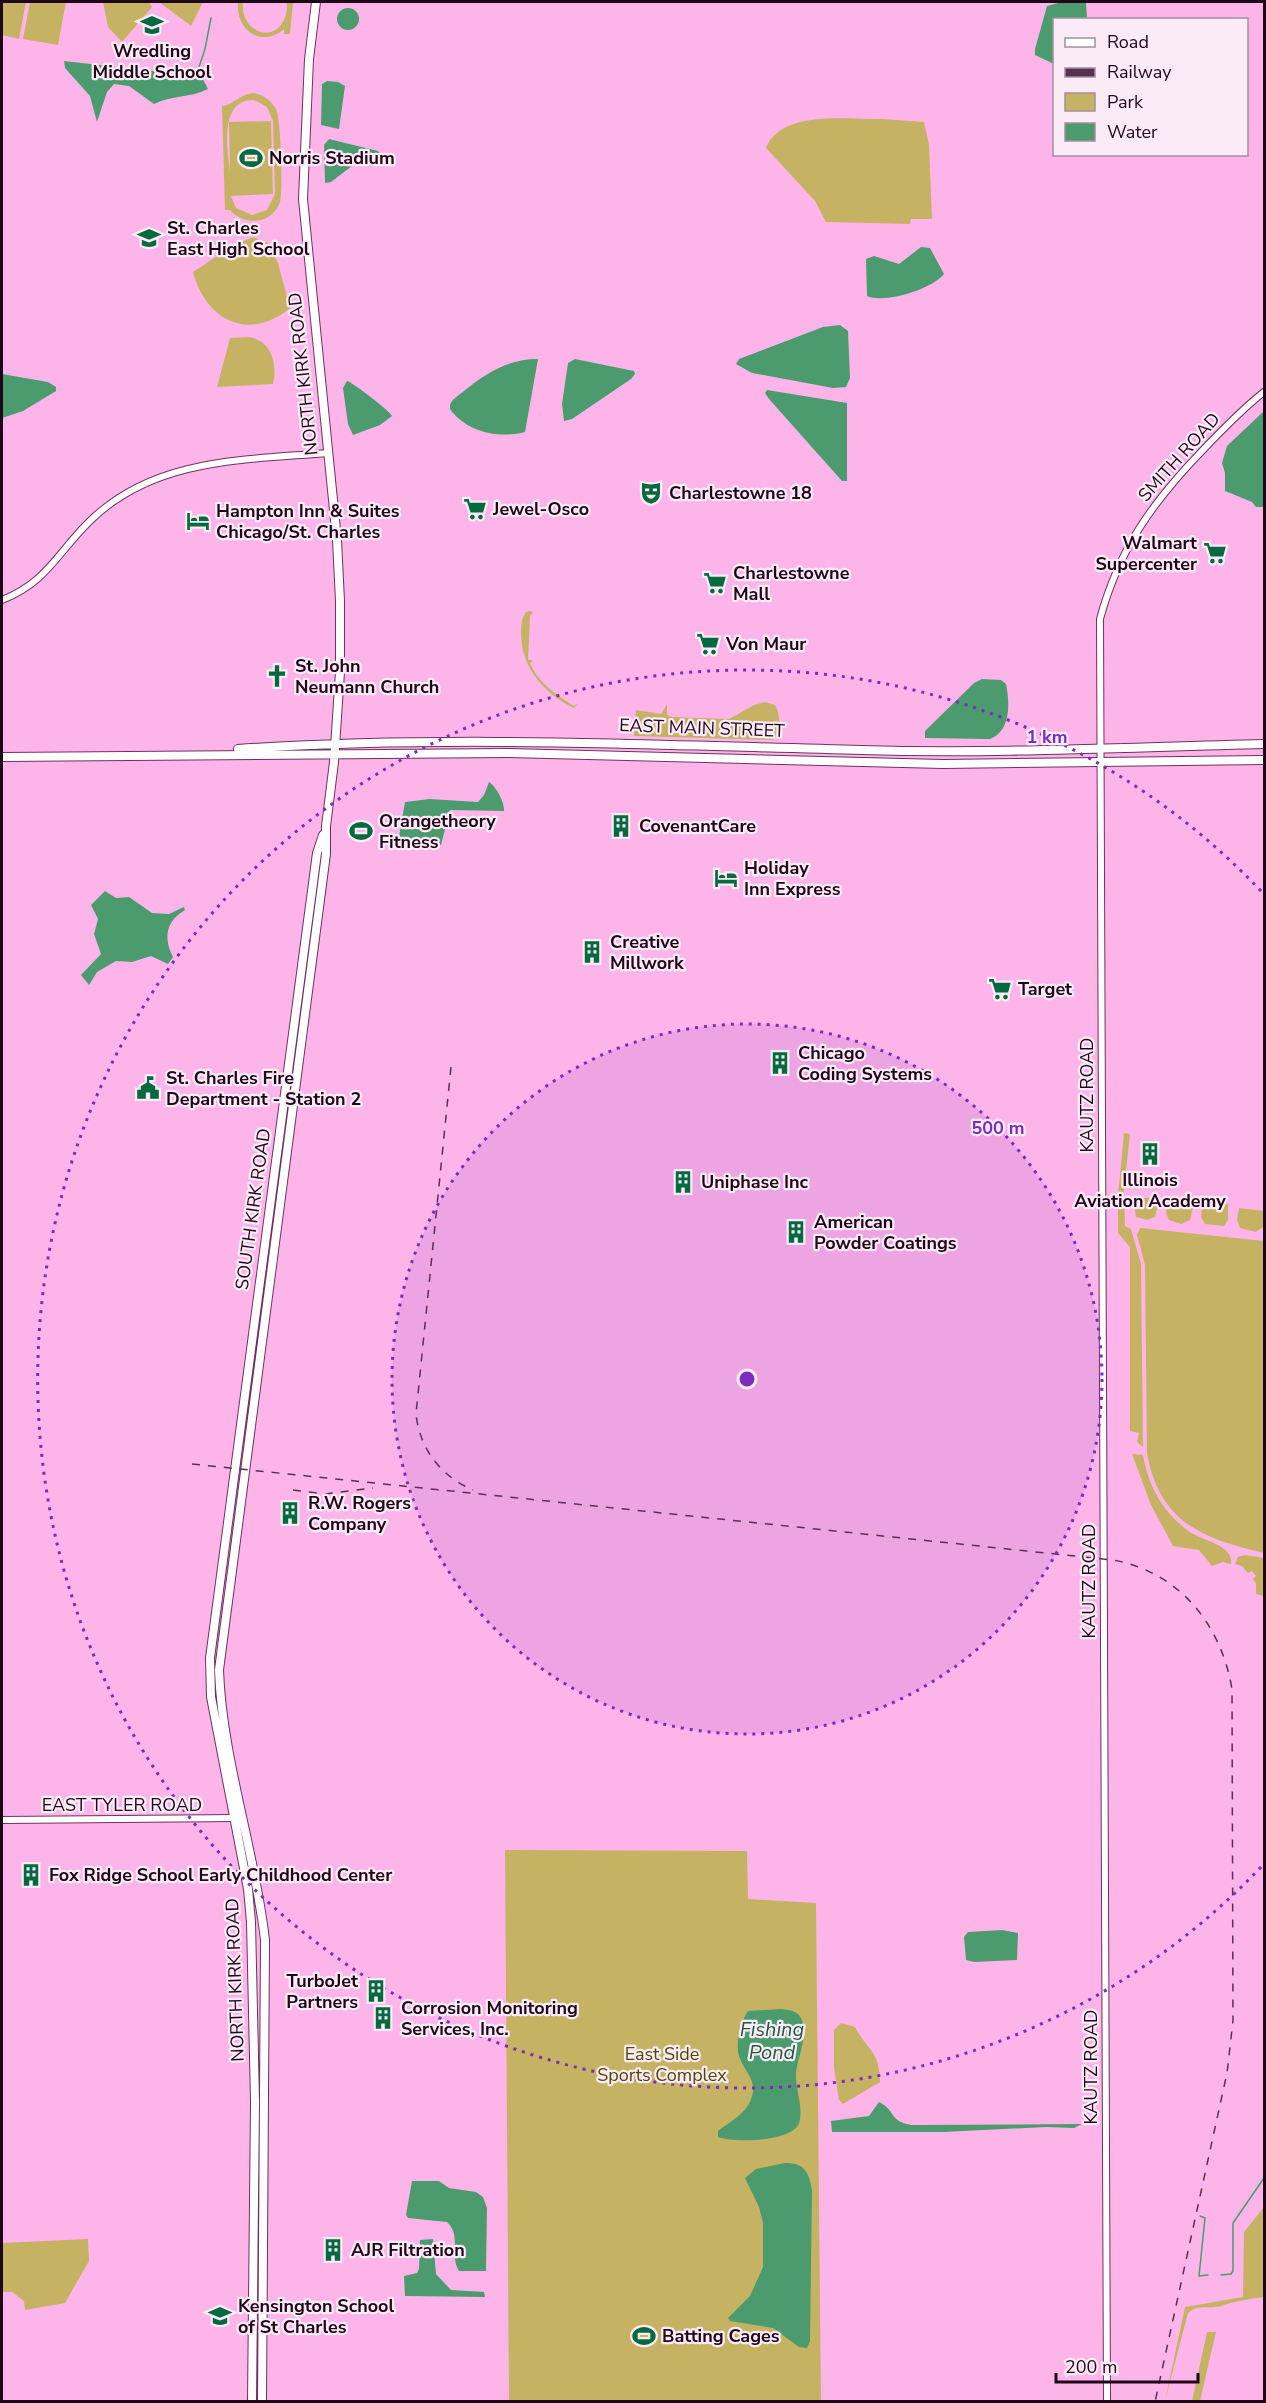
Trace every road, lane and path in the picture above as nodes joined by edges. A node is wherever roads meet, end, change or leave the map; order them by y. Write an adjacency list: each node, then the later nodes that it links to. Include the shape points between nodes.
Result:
1 (316, 2): 3 (main road, NORTH KIRK ROAD, via 303,199)
2 (1264, 392): 7 (street, SMITH ROAD, via 1167,488 1134,534 1112,578 1100,619)
3 (327, 453): 4 (street, via 212,462 149,481 92,519 40,579); 5 (main road, NORTH KIRK ROAD, via 340,601)
4 (2, 600)
5 (335, 742): 7 (main road, EAST MAIN STREET, via 550,741 864,750); 8 (main road, SOUTH KIRK ROAD); 9 (main road, EAST MAIN STREET)
6 (1264, 744): 7 (main road, EAST MAIN STREET)
7 (1099, 748): 12 (street, SMITH ROAD)
8 (334, 753): 9 (main road, EAST MAIN STREET); 12 (main road, EAST MAIN STREET, via 514,753 943,764); 13 (main road, SOUTH KIRK ROAD, via 326,826 316,865)
9 (139, 755): 10 (main road, EAST MAIN STREET)
10 (2, 757)
11 (1264, 760): 12 (main road, EAST MAIN STREET)
12 (1099, 761): 18 (street, KAUTZ ROAD)
13 (227, 1562): 14 (main road, NORTH KIRK ROAD, via 211,1652 210,1684)
14 (239, 1818): 15 (street, EAST TYLER ROAD); 16 (main road, NORTH KIRK ROAD, via 253,1954); 17 (main road, NORTH KIRK ROAD, via 257,1888 265,1955)
15 (2, 1820)
16 (252, 2402)
17 (262, 2402)
18 (1107, 2402)

